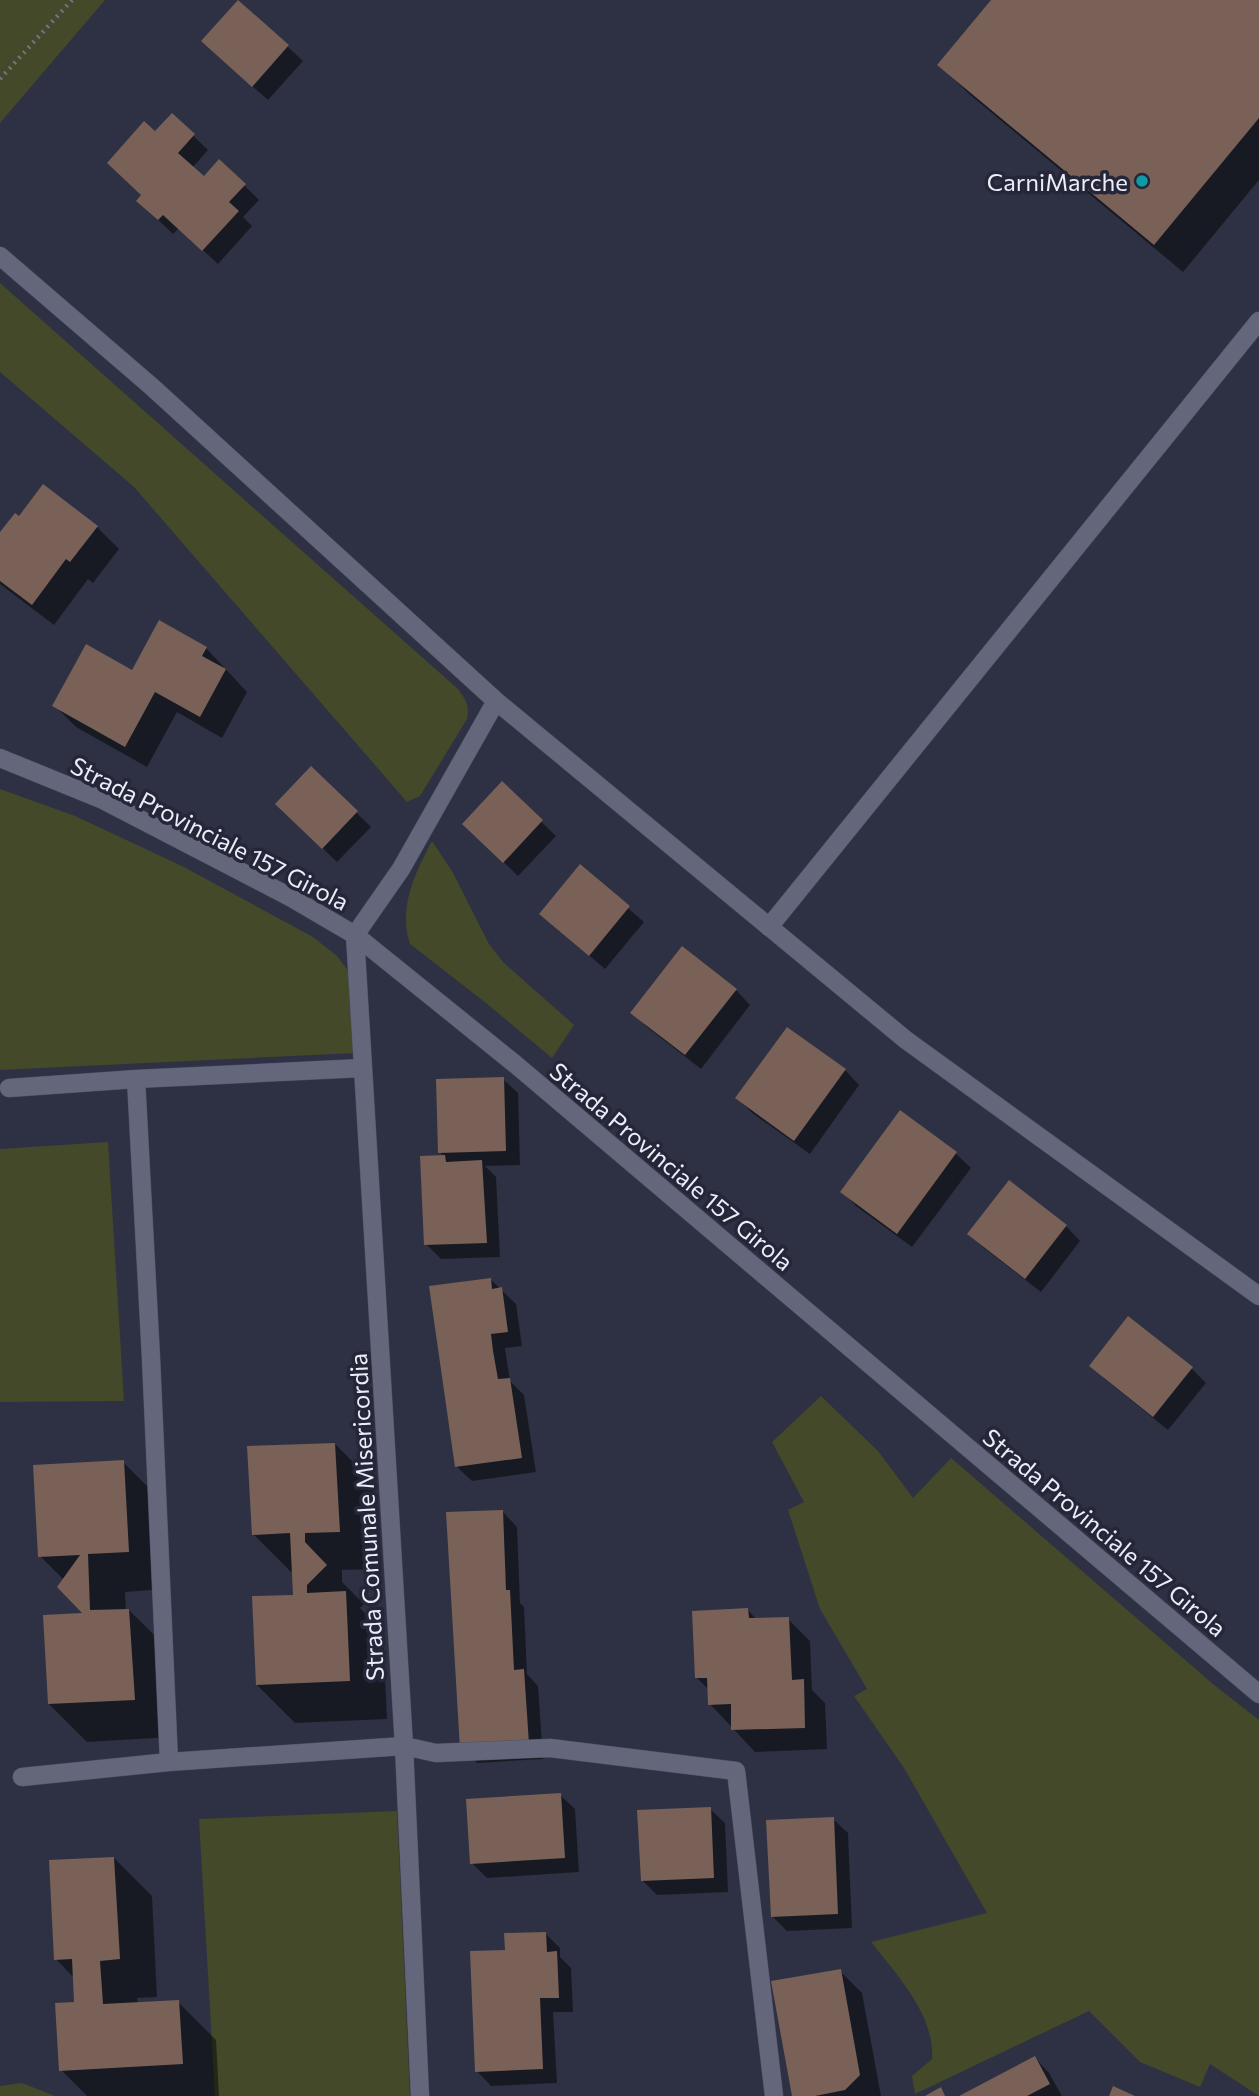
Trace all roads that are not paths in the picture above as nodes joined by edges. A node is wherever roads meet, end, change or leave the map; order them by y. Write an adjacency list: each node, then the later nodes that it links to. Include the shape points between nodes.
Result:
1 (0, 256): 3 (street, via 151,386)
2 (1259, 321): 5 (street)
3 (496, 701): 5 (street); 6 (street, via 401,869)
4 (0, 758): 6 (street, Strada Provinciale 157 Girola, via 103,800)
5 (769, 927): 10 (street, via 906,1040)
6 (355, 935): 7 (street, Strada Comunale Misericordia); 11 (street, Strada Provinciale 157 Girola, via 525,1073)
7 (362, 1068): 8 (street); 12 (street, Strada Comunale Misericordia)
8 (136, 1079): 9 (street); 13 (street)
9 (9, 1088)
10 (1259, 1296)
11 (1259, 1694)
12 (404, 1746): 13 (street); 15 (street, Strada Comunale Misericordia); 16 (street, via 436,1753 550,1748 736,1771)
13 (169, 1762): 14 (street)
14 (22, 1777)
15 (420, 2096)
16 (774, 2096)

